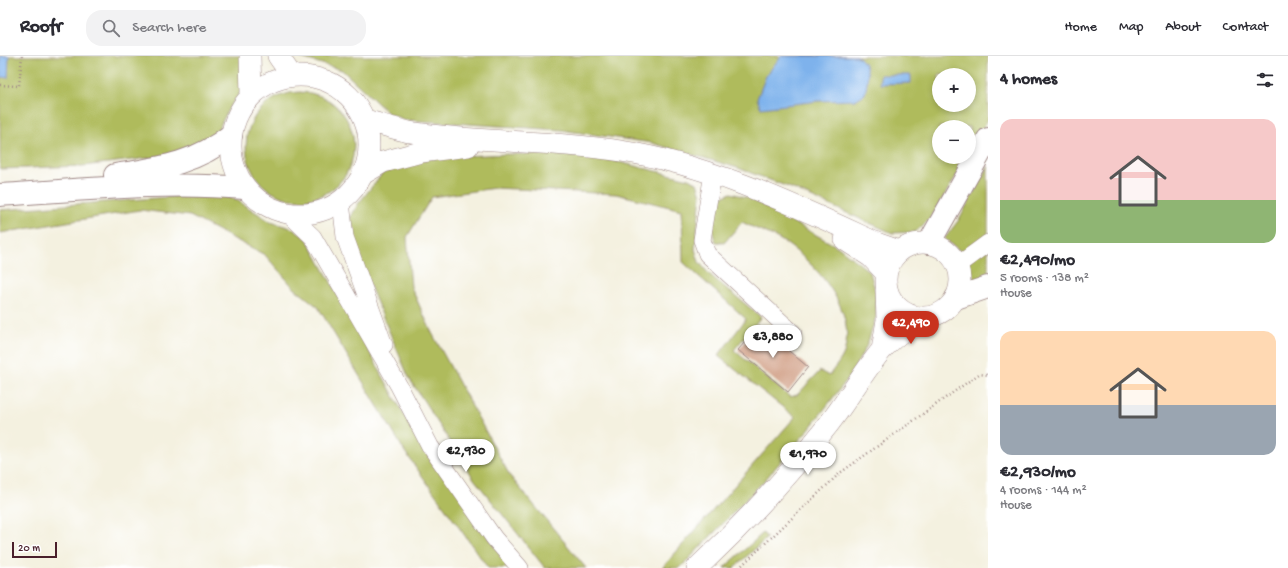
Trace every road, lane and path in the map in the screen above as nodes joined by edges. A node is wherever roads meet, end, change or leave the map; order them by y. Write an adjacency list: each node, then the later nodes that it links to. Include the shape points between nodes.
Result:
1 (22, 56): 5 (path, via 19,86)
2 (250, 56): 6 (main road)
3 (278, 56): 4 (main road)
4 (292, 76): 6 (main road, via 270,82); 7 (main road, via 315,77 336,86 354,101)
5 (0, 86)
6 (251, 95): 8 (main road, via 238,114)
7 (365, 120): 10 (main road, via 409,132); 12 (main road, via 369,156)
8 (231, 135): 13 (highway, via 215,148 190,160 145,170 96,178); 14 (main road, via 231,154 235,172)
9 (988, 139): 19 (highway)
10 (504, 141): 11 (main road, via 566,143 621,151 668,160); 12 (main road, via 421,152 383,162)
11 (713, 173): 17 (main road, via 759,190); 27 (street, via 702,240 707,254)
12 (364, 174): 16 (main road)
13 (0, 186)
14 (245, 188): 15 (highway, via 166,184); 18 (main road, via 257,200 272,209)
15 (0, 195)
16 (341, 202): 18 (main road, via 316,213); 30 (street, via 345,237)
17 (800, 210): 21 (main road); 23 (main road, via 871,257)
18 (289, 214): 30 (street, via 313,236)
19 (929, 243): 21 (main road, via 918,243); 22 (main road, via 941,247)
20 (988, 243): 22 (street)
21 (899, 251): 23 (main road, via 891,261)
22 (958, 265): 25 (main road, via 961,278)
23 (886, 280): 26 (main road, via 890,296 896,305 904,312); 28 (main road, via 887,320)
24 (988, 287): 25 (highway)
25 (956, 298): 26 (main road, via 943,312)
26 (924, 317): 28 (main road, via 901,331)
27 (793, 333)
28 (882, 350): 32 (main road, via 830,423 782,482)
29 (988, 375): 33 (path, via 979,374 840,473)
30 (399, 386): 31 (street, via 430,446 494,538)
31 (520, 568)
32 (697, 568)
33 (739, 568)

